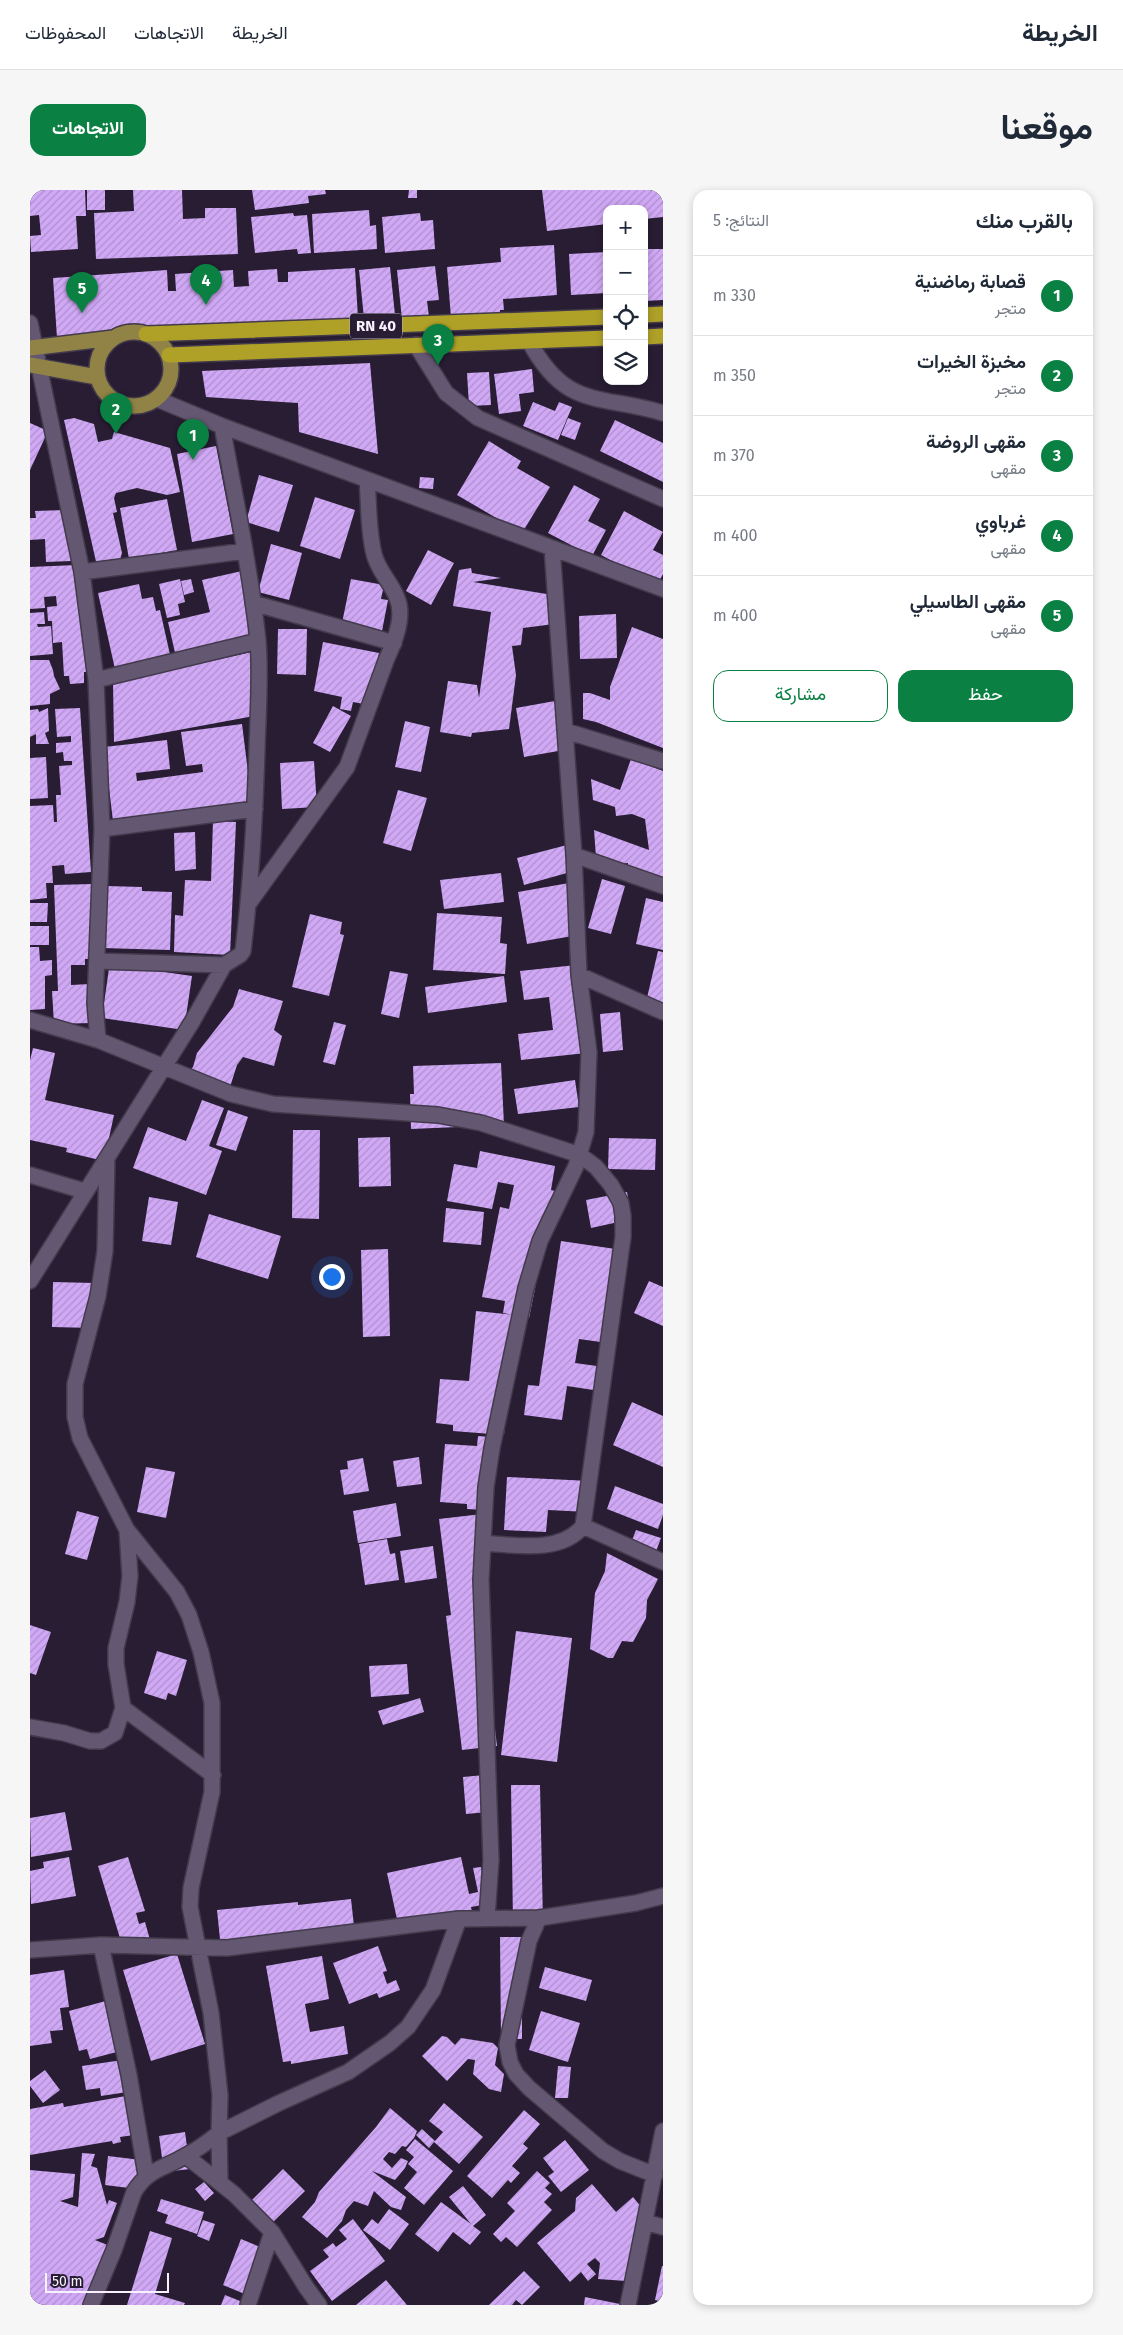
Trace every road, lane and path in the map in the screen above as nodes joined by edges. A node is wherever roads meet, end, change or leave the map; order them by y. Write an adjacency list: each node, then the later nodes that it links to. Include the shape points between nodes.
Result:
1 (663, 314): 2 (highway)
2 (648, 315)
3 (603, 317): 5 (highway, RN 40)
4 (30, 323): 12 (street)
5 (146, 334): 8 (main road, via 123,333); 13 (main road, via 156,339)
6 (648, 336): 7 (highway)
7 (663, 336)
8 (113, 338): 12 (main road); 15 (main road, via 99,355)
9 (603, 338): 10 (highway, RN 40)
10 (529, 341): 11 (highway, RN 40); 17 (street, via 549,372 566,388 590,398)
11 (416, 346): 13 (highway, RN 40); 20 (street, via 446,393 478,418)
12 (33, 347): 14 (street)
13 (169, 355): 16 (main road, via 171,376)
14 (35, 366): 15 (main road); 23 (street)
15 (97, 377): 16 (main road, via 105,394 120,405 139,406)
16 (157, 399): 18 (street)
17 (663, 413)
18 (222, 426): 19 (street); 22 (street)
19 (367, 480): 21 (street); 27 (street, via 373,552 400,609)
20 (663, 499)
21 (552, 548): 24 (street); 29 (street)
22 (245, 551): 23 (street); 25 (street)
23 (82, 572): 28 (street)
24 (663, 589)
25 (253, 602): 26 (street); 27 (street)
26 (258, 641): 28 (street); 31 (street)
27 (394, 643): 35 (street, via 347,767)
28 (96, 680): 32 (street)
29 (566, 731): 30 (street); 33 (street)
30 (663, 762)
31 (255, 809): 32 (street); 35 (street)
32 (102, 829): 36 (street)
33 (574, 856): 34 (street); 38 (street)
34 (663, 886)
35 (249, 903): 37 (street, via 243,951)
36 (97, 961): 37 (street); 41 (street, via 94,1003)
37 (224, 965): 42 (street)
38 (579, 975): 39 (street); 43 (street, via 589,1052 586,1132)
39 (663, 1012)
40 (30, 1020): 41 (street)
41 (98, 1040): 42 (street)
42 (164, 1066): 43 (street, via 231,1094 273,1104 438,1115 481,1123); 44 (street)
43 (580, 1155): 48 (street, via 596,1167 611,1185 624,1216); 50 (street, via 540,1241 526,1288 492,1448)
44 (107, 1158): 46 (street); 49 (street, via 105,1251 98,1296 75,1384 75,1417 80,1438)
45 (30, 1175): 46 (street)
46 (84, 1191): 47 (street)
47 (30, 1281)
48 (583, 1526): 50 (street, via 577,1534 557,1542 530,1546); 51 (street)
49 (126, 1530): 52 (street, via 130,1576 116,1648); 54 (street, via 177,1592 189,1614 212,1703)
50 (483, 1543): 56 (street, via 483,1673 491,1860)
51 (663, 1562)
52 (124, 1708): 53 (street, via 115,1733 101,1741); 54 (street)
53 (30, 1727)
54 (213, 1775): 60 (street, via 191,1888 190,1907)
55 (663, 1896): 57 (street)
56 (487, 1918): 57 (street); 58 (street)
57 (539, 1918): 66 (street, via 529,1941 507,2045 510,2062 529,2088 603,2151)
58 (459, 1919): 60 (street, via 227,1948); 63 (street, via 433,1990 408,2027 348,2072)
59 (101, 1945): 60 (street); 61 (street); 65 (street, via 129,2075)
60 (196, 1946): 63 (street, via 208,1989 220,2095)
61 (30, 1950)
62 (663, 2131): 66 (street)
63 (220, 2133): 64 (street); 67 (street)
64 (186, 2156): 65 (street); 67 (street)
65 (146, 2175): 71 (street, via 134,2192)
66 (655, 2175): 68 (street)
67 (220, 2183): 70 (street)
68 (645, 2222): 69 (street); 74 (street)
69 (663, 2227)
70 (272, 2232): 72 (street); 73 (street)
71 (90, 2305)
72 (248, 2305)
73 (319, 2305)
74 (628, 2305)

